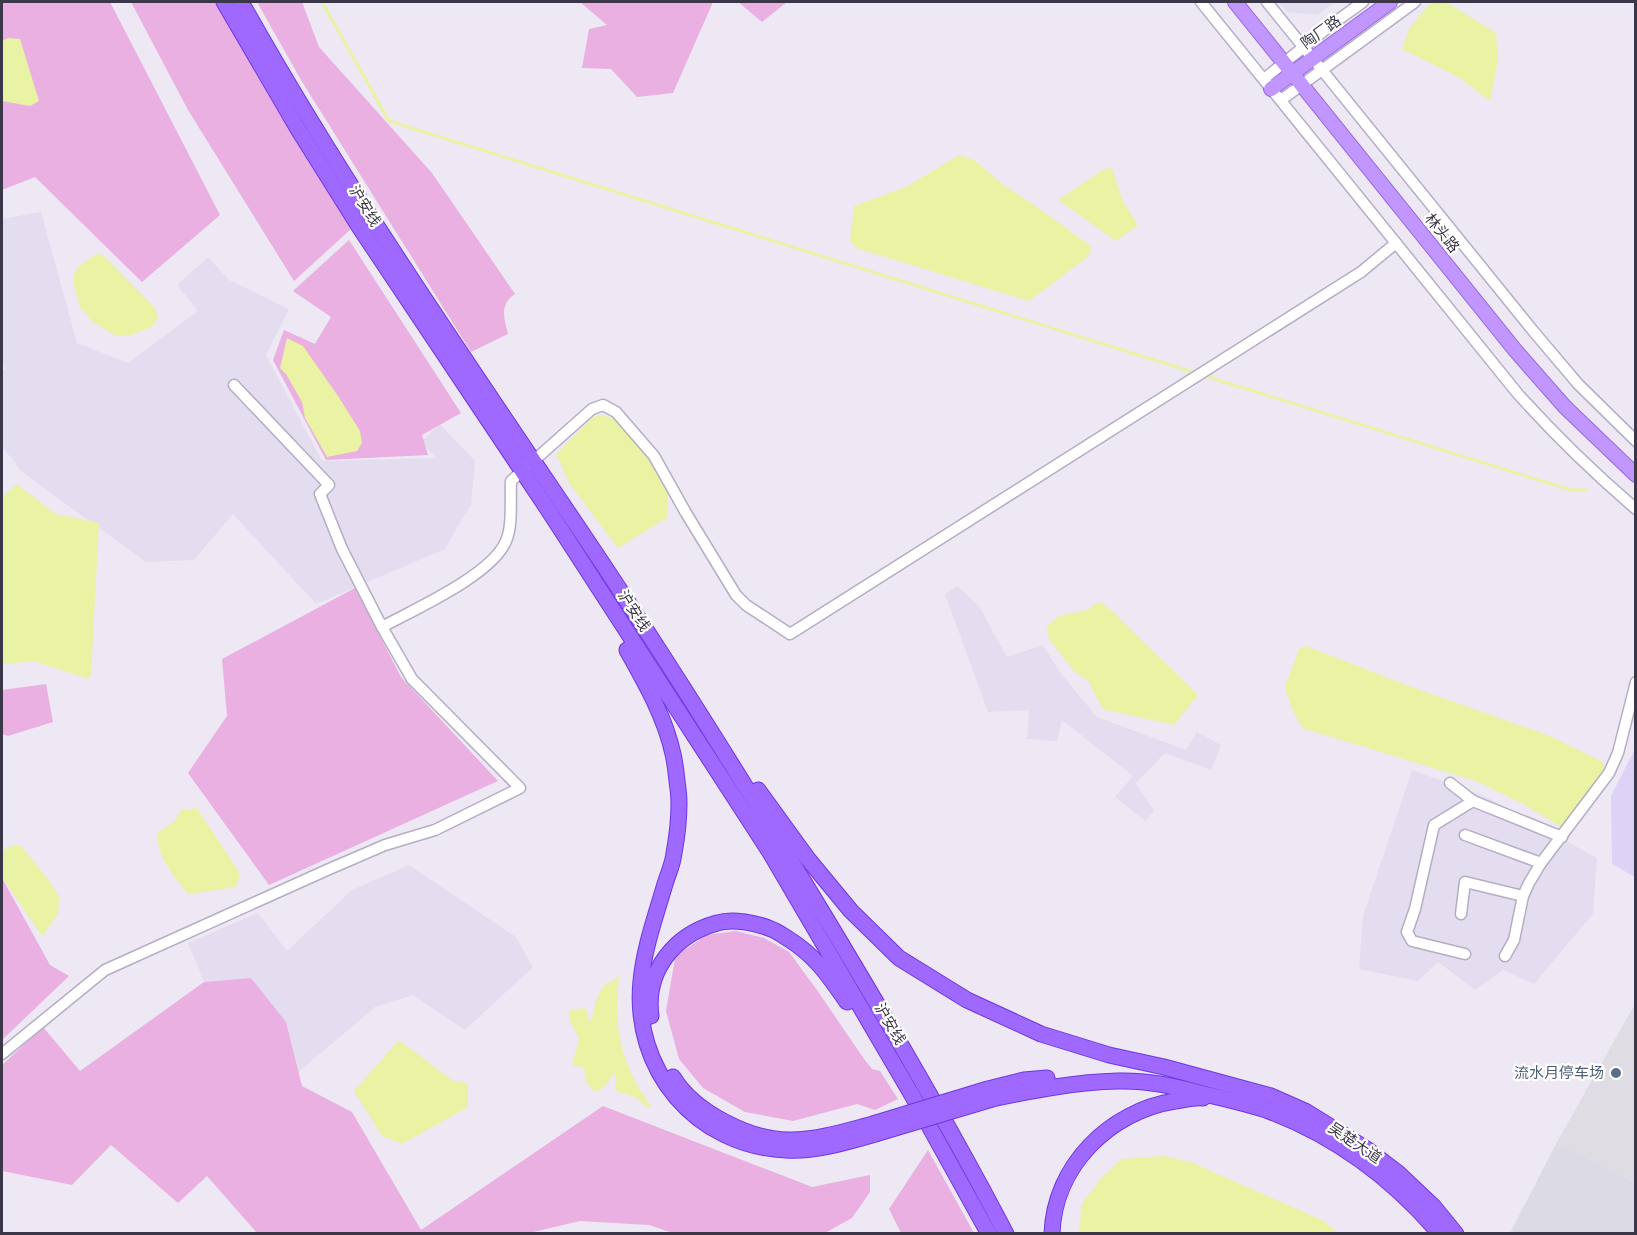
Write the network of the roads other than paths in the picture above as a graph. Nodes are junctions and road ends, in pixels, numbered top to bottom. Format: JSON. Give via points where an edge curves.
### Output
{"nodes":[{"id":1,"x":224,"y":2,"type":"edge"},
{"id":2,"x":241,"y":2,"type":"edge"},
{"id":3,"x":1201,"y":2,"type":"edge"},
{"id":4,"x":1235,"y":2,"type":"edge"},
{"id":5,"x":1267,"y":2,"type":"edge"},
{"id":6,"x":1363,"y":2,"type":"edge"},
{"id":7,"x":1390,"y":2,"type":"edge"},
{"id":8,"x":1415,"y":2,"type":"edge"},
{"id":9,"x":1304,"y":47,"type":"junction"},
{"id":10,"x":1317,"y":63,"type":"junction"},
{"id":11,"x":1288,"y":68,"type":"junction"},
{"id":12,"x":1268,"y":84,"type":"junction"},
{"id":13,"x":1301,"y":84,"type":"junction"},
{"id":14,"x":1281,"y":100,"type":"junction"},
{"id":15,"x":1396,"y":243,"type":"junction"},
{"id":16,"x":234,"y":385,"type":"dead end"},
{"id":17,"x":1635,"y":441,"type":"edge"},
{"id":18,"x":528,"y":466,"type":"junction"},
{"id":19,"x":1635,"y":475,"type":"edge"},
{"id":20,"x":1635,"y":509,"type":"edge"},
{"id":21,"x":549,"y":512,"type":"junction"},
{"id":22,"x":382,"y":627,"type":"junction"},
{"id":23,"x":678,"y":680,"type":"junction"},
{"id":24,"x":1635,"y":682,"type":"edge"},
{"id":25,"x":1450,"y":783,"type":"dead end"},
{"id":26,"x":1473,"y":801,"type":"junction"},
{"id":27,"x":1465,"y":835,"type":"dead end"},
{"id":28,"x":1562,"y":837,"type":"junction"},
{"id":29,"x":1541,"y":864,"type":"junction"},
{"id":30,"x":1523,"y":896,"type":"junction"},
{"id":31,"x":1461,"y":914,"type":"dead end"},
{"id":32,"x":1464,"y":954,"type":"dead end"},
{"id":33,"x":1505,"y":956,"type":"dead end"},
{"id":34,"x":2,"y":1054,"type":"edge"},
{"id":35,"x":1234,"y":1093,"type":"junction"},
{"id":36,"x":912,"y":1095,"type":"junction"},
{"id":37,"x":874,"y":1129,"type":"junction"},
{"id":38,"x":989,"y":1233,"type":"edge"},
{"id":39,"x":1006,"y":1233,"type":"edge"},
{"id":40,"x":1052,"y":1233,"type":"edge"},
{"id":41,"x":1440,"y":1233,"type":"edge"},
{"id":42,"x":1456,"y":1233,"type":"edge"}],
"edges":[{"from":1,"to":18,"type":"highway","name":"沪安线","via":[[354,218]]},
{"from":2,"to":18,"type":"highway","name":"沪安线"},
{"from":3,"to":12,"type":"street"},
{"from":4,"to":11,"type":"main road","name":"林头路"},
{"from":5,"to":9,"type":"street"},
{"from":6,"to":9,"type":"street"},
{"from":7,"to":10,"type":"main road","name":"陶厂路"},
{"from":8,"to":10,"type":"street"},
{"from":9,"to":10,"type":"street"},
{"from":9,"to":11,"type":"street"},
{"from":10,"to":11,"type":"main road","name":"陶厂路"},
{"from":10,"to":13,"type":"street"},
{"from":10,"to":17,"type":"street","via":[[1534,332],[1578,384]]},
{"from":11,"to":12,"type":"main road","name":"陶厂路"},
{"from":11,"to":13,"type":"main road","name":"林头路"},
{"from":12,"to":14,"type":"street"},
{"from":13,"to":14,"type":"street"},
{"from":13,"to":19,"type":"main road","name":"林头路","via":[[1522,358],[1565,407]]},
{"from":14,"to":15,"type":"street"},
{"from":15,"to":18,"type":"street","via":[[1361,272],[790,634],[746,606],[736,595],[654,456],[616,412],[603,405],[592,409]]},
{"from":15,"to":20,"type":"street","via":[[1518,394]]},
{"from":16,"to":22,"type":"street","via":[[329,485],[320,494],[342,549]]},
{"from":18,"to":21,"type":"highway","name":"沪安线"},
{"from":18,"to":22,"type":"street","via":[[511,481],[509,532],[498,554],[467,580]]},
{"from":18,"to":23,"type":"highway","name":"沪安线"},
{"from":21,"to":36,"type":"highway","name":"沪安线","via":[[771,854]]},
{"from":21,"to":37,"type":"highway","via":[[637,668],[660,713],[673,754],[679,802],[674,855],[641,981],[640,1010],[654,1064],[691,1114],[717,1132],[749,1144],[786,1150],[825,1147]]},
{"from":22,"to":34,"type":"street","via":[[412,679],[520,788],[435,830],[385,845],[105,970]]},
{"from":23,"to":35,"type":"highway","via":[[808,859],[851,911],[899,958],[967,1000],[1041,1034],[1164,1067]]},
{"from":23,"to":39,"type":"highway","name":"沪安线","via":[[898,1038]]},
{"from":24,"to":28,"type":"street","via":[[1614,764]]},
{"from":25,"to":26,"type":"street"},
{"from":26,"to":28,"type":"street"},
{"from":26,"to":32,"type":"street","via":[[1434,825],[1407,932],[1412,941]]},
{"from":27,"to":29,"type":"street"},
{"from":28,"to":29,"type":"street"},
{"from":29,"to":30,"type":"street"},
{"from":30,"to":31,"type":"street","via":[[1466,882]]},
{"from":30,"to":33,"type":"street","via":[[1514,940]]},
{"from":35,"to":37,"type":"highway","bridge":true,"via":[[1120,1080],[1071,1084],[990,1094]]},
{"from":35,"to":40,"type":"highway","via":[[1157,1104],[1120,1120],[1090,1143],[1066,1178],[1053,1216]]},
{"from":35,"to":41,"type":"highway","name":"吴楚大道","via":[[1332,1141],[1389,1182]]},
{"from":35,"to":42,"type":"highway","name":"吴楚大道","via":[[1271,1096],[1305,1111],[1368,1150],[1398,1173]]},
{"from":36,"to":37,"type":"highway","via":[[823,968],[800,946],[773,929],[745,922],[718,922],[676,944],[663,959],[652,984],[653,1029],[661,1059],[676,1083],[697,1104],[727,1124],[757,1135],[790,1140]]},
{"from":36,"to":38,"type":"highway","name":"沪安线"}]}
